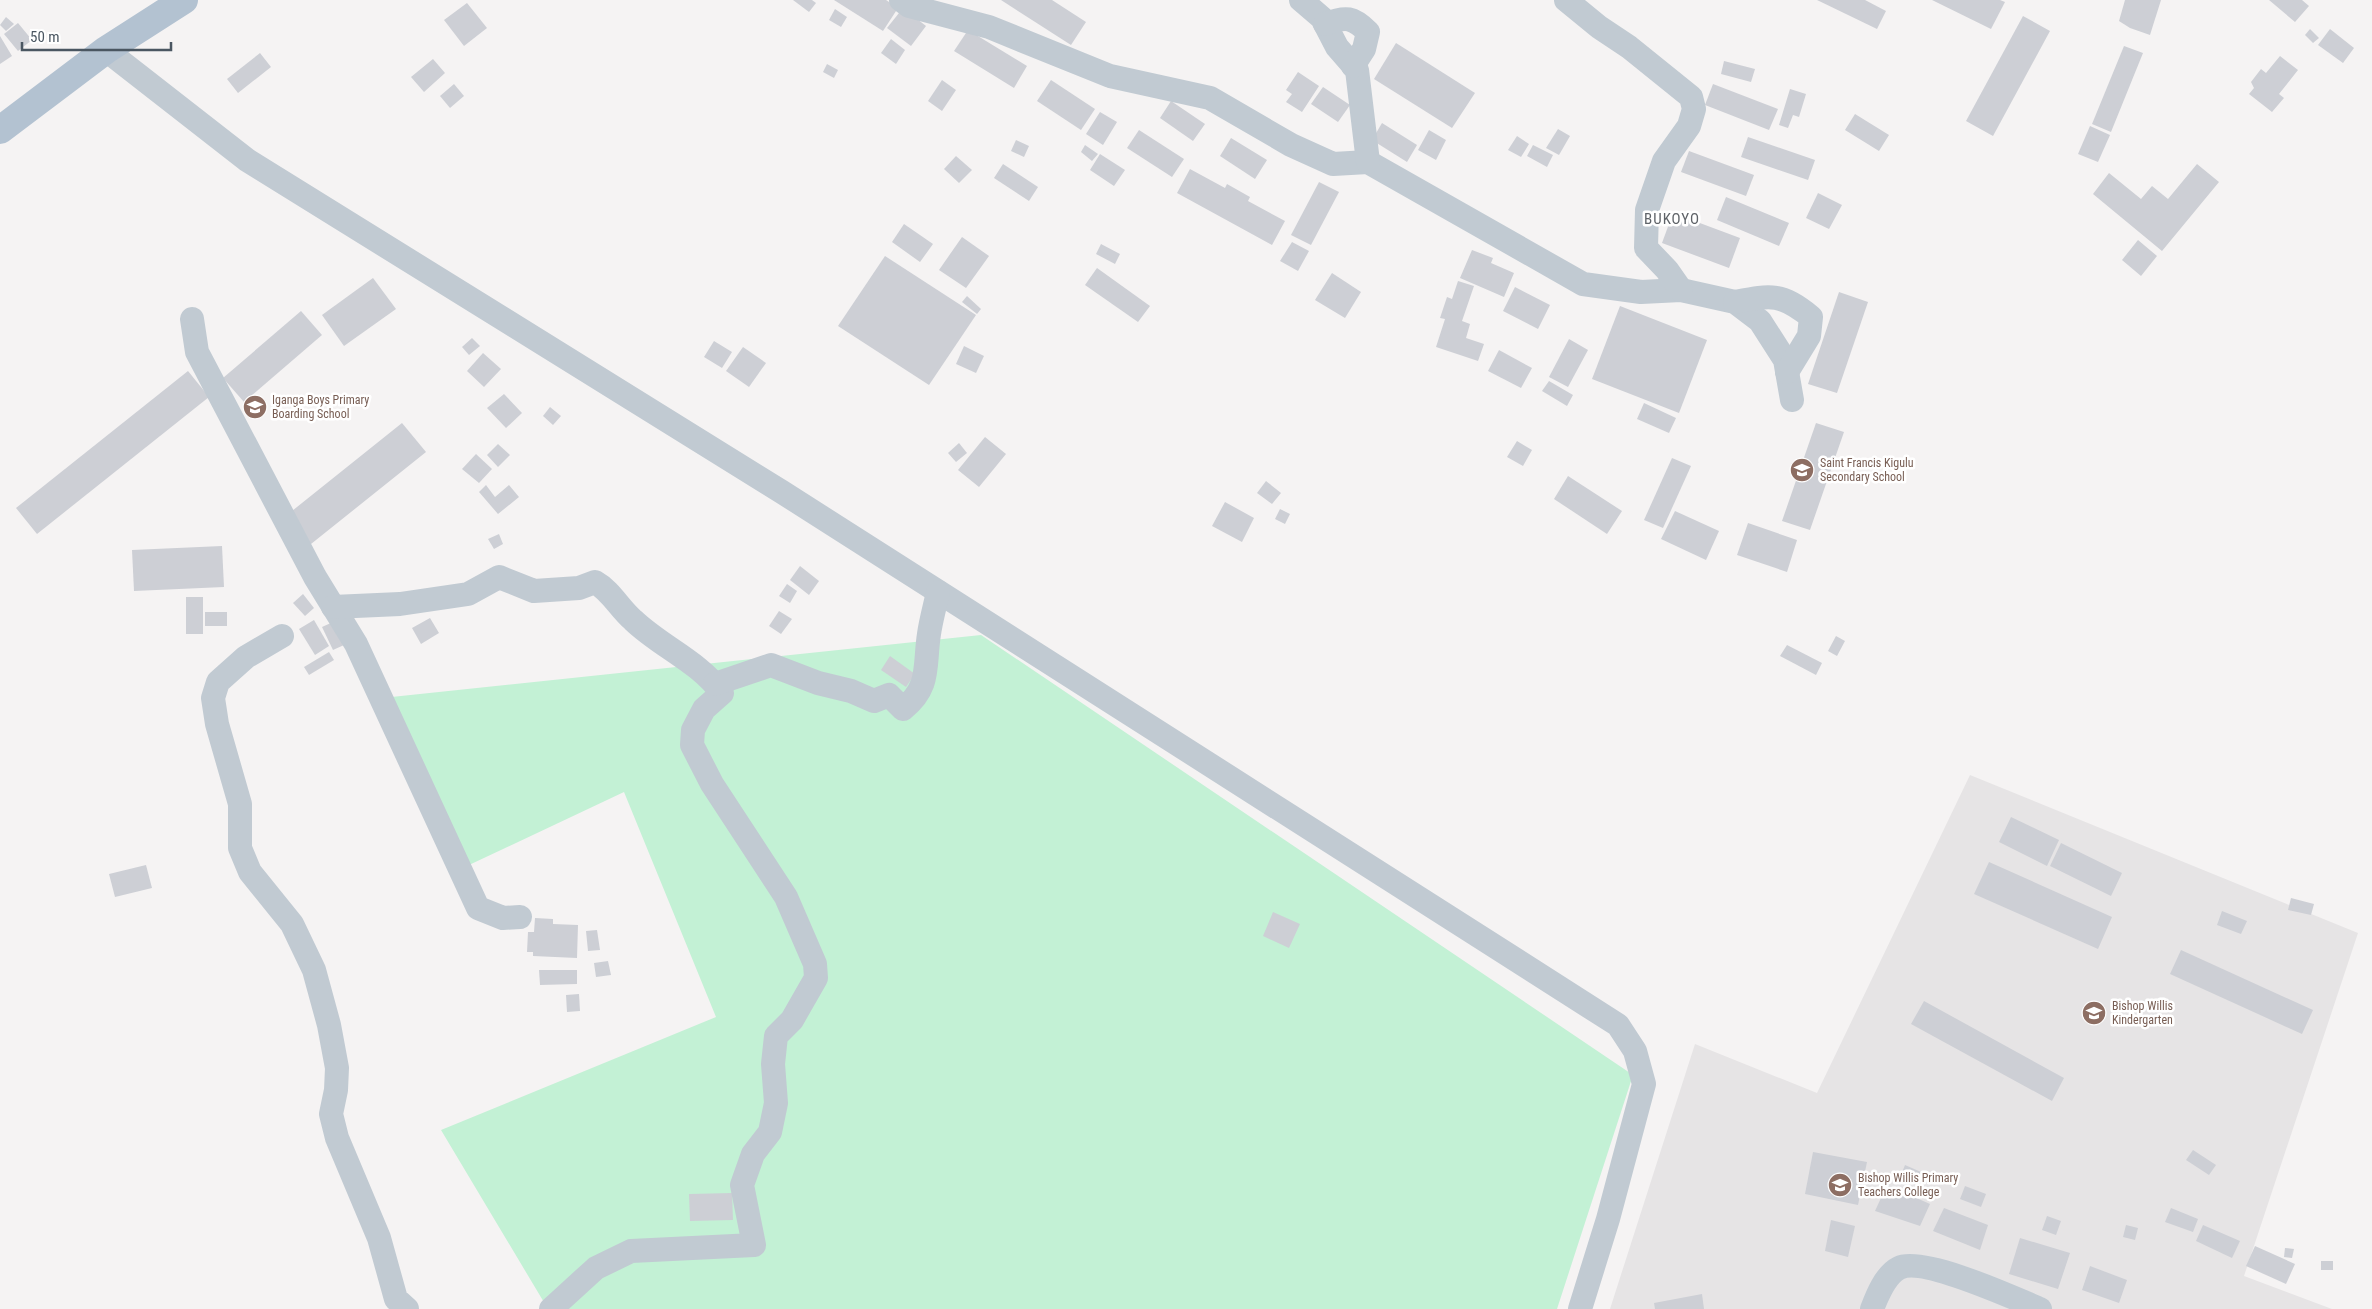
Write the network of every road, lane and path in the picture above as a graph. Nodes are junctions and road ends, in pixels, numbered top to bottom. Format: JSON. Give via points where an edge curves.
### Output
{"nodes":[{"id":1,"x":184,"y":0,"type":"edge"},
{"id":2,"x":901,"y":0,"type":"edge"},
{"id":3,"x":1301,"y":0,"type":"edge"},
{"id":4,"x":1566,"y":0,"type":"edge"},
{"id":5,"x":1325,"y":24,"type":"junction"},
{"id":6,"x":106,"y":50,"type":"junction"},
{"id":7,"x":1353,"y":66,"type":"junction"},
{"id":8,"x":0,"y":130,"type":"edge"},
{"id":9,"x":1368,"y":162,"type":"junction"},
{"id":10,"x":1680,"y":290,"type":"junction"},
{"id":11,"x":1735,"y":302,"type":"junction"},
{"id":12,"x":192,"y":320,"type":"dead end"},
{"id":13,"x":1787,"y":372,"type":"junction"},
{"id":14,"x":1792,"y":400,"type":"dead end"},
{"id":15,"x":938,"y":592,"type":"junction"},
{"id":16,"x":333,"y":607,"type":"junction"},
{"id":17,"x":282,"y":636,"type":"dead end"},
{"id":18,"x":715,"y":684,"type":"junction"},
{"id":19,"x":520,"y":917,"type":"dead end"},
{"id":20,"x":407,"y":1309,"type":"edge"},
{"id":21,"x":551,"y":1309,"type":"edge"},
{"id":22,"x":1580,"y":1309,"type":"edge"},
{"id":23,"x":1872,"y":1309,"type":"edge"},
{"id":24,"x":2040,"y":1309,"type":"edge"}],
"edges":[{"from":1,"to":6,"type":"main road"},
{"from":2,"to":9,"type":"street","via":[[909,6],[990,27],[1110,76],[1210,98],[1291,145],[1333,164]]},
{"from":3,"to":5,"type":"street"},
{"from":4,"to":10,"type":"street","via":[[1691,97],[1694,109],[1689,126],[1664,160],[1647,210],[1646,248]]},
{"from":5,"to":7,"type":"street","via":[[1337,47]]},
{"from":5,"to":7,"type":"street","via":[[1339,19],[1355,20],[1368,32],[1364,49]]},
{"from":6,"to":8,"type":"main road"},
{"from":6,"to":15,"type":"street","via":[[247,160]]},
{"from":7,"to":9,"type":"street","via":[[1357,70],[1363,104]]},
{"from":9,"to":10,"type":"street","via":[[1583,284],[1641,292]]},
{"from":10,"to":11,"type":"street"},
{"from":11,"to":13,"type":"street","via":[[1760,321],[1785,360]]},
{"from":11,"to":13,"type":"street","via":[[1762,296],[1783,298],[1812,316],[1809,336]]},
{"from":12,"to":16,"type":"street","via":[[198,352],[211,381]]},
{"from":13,"to":14,"type":"street"},
{"from":15,"to":18,"type":"street","via":[[929,634],[927,670],[915,700],[903,709],[889,695],[874,701],[771,665]]},
{"from":15,"to":22,"type":"street","via":[[1618,1025],[1635,1051],[1644,1084]]},
{"from":16,"to":18,"type":"street","via":[[400,604],[468,594],[499,577],[534,592],[579,588],[595,582],[603,586],[633,621],[678,652]]},
{"from":16,"to":19,"type":"street","via":[[356,644],[478,908],[503,918]]},
{"from":17,"to":20,"type":"street","via":[[246,657],[218,682],[213,698],[217,724],[240,804],[240,848],[250,872],[292,924],[314,970],[337,1068],[331,1114],[337,1138],[379,1238],[396,1299]]},
{"from":18,"to":21,"type":"street","via":[[722,693],[704,709],[693,730],[692,745],[712,784],[786,897],[806,941],[816,978],[792,1020],[776,1036],[773,1064],[776,1103],[770,1132],[753,1154],[742,1185],[754,1245],[631,1251],[596,1268]]},
{"from":23,"to":24,"type":"street","via":[[1880,1290],[1897,1269],[1907,1266],[1941,1271]]}]}
